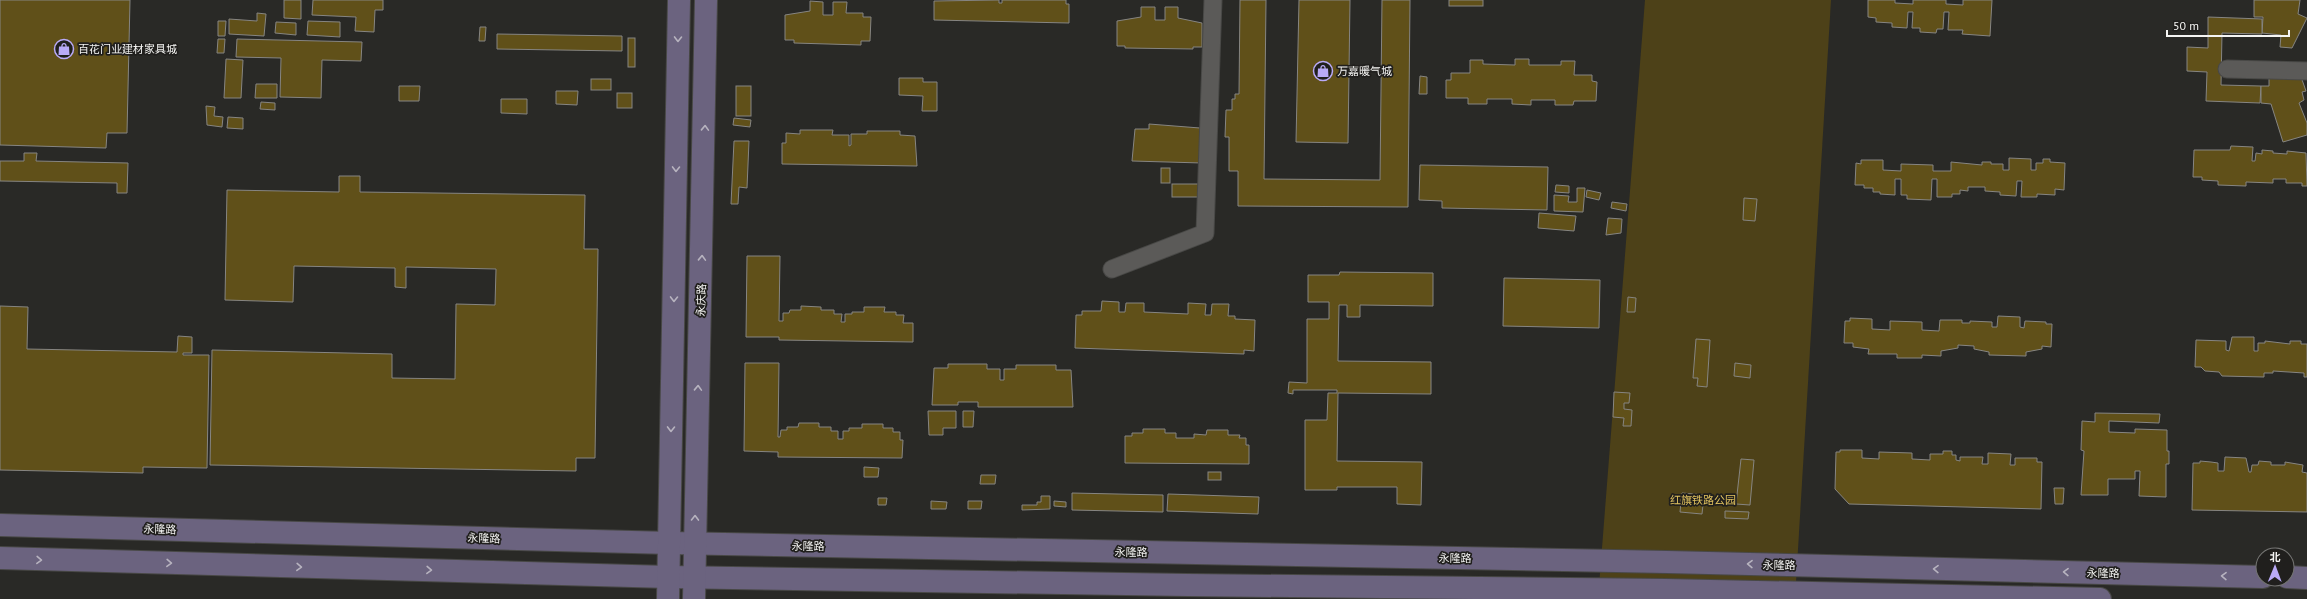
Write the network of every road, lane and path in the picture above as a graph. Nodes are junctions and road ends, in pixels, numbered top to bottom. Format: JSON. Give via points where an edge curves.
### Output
{"nodes":[{"id":1,"x":679,"y":0,"type":"edge"},
{"id":2,"x":706,"y":0,"type":"edge"},
{"id":3,"x":1213,"y":0,"type":"edge"},
{"id":4,"x":2227,"y":69,"type":"dead end"},
{"id":5,"x":2307,"y":70,"type":"edge"},
{"id":6,"x":1112,"y":269,"type":"dead end"},
{"id":7,"x":0,"y":525,"type":"edge"},
{"id":8,"x":670,"y":543,"type":"junction"},
{"id":9,"x":695,"y":543,"type":"junction"},
{"id":10,"x":0,"y":558,"type":"edge"},
{"id":11,"x":2255,"y":576,"type":"edge"},
{"id":12,"x":668,"y":577,"type":"junction"},
{"id":13,"x":694,"y":577,"type":"junction"},
{"id":14,"x":2295,"y":577,"type":"edge"},
{"id":15,"x":2307,"y":578,"type":"edge"},
{"id":16,"x":1187,"y":592,"type":"edge"},
{"id":17,"x":668,"y":599,"type":"edge"},
{"id":18,"x":694,"y":599,"type":"edge"},
{"id":19,"x":2100,"y":599,"type":"edge"}],
"edges":[{"from":1,"to":8,"type":"street","one_way":true},
{"from":9,"to":2,"type":"street","name":"永庆路","one_way":true},
{"from":3,"to":6,"type":"street","via":[[1205,233]]},
{"from":4,"to":5,"type":"street"},
{"from":7,"to":8,"type":"street","name":"永隆路"},
{"from":8,"to":9,"type":"street","name":"永隆路"},
{"from":8,"to":12,"type":"street"},
{"from":11,"to":9,"type":"street","name":"永隆路","one_way":true},
{"from":9,"to":13,"type":"street","name":"永庆路"},
{"from":10,"to":12,"type":"street","one_way":true},
{"from":12,"to":13,"type":"street"},
{"from":12,"to":17,"type":"street"},
{"from":13,"to":16,"type":"street"},
{"from":13,"to":18,"type":"street","name":"永庆路"},
{"from":14,"to":15,"type":"street"},
{"from":16,"to":19,"type":"street","via":[[1665,590]]}]}
